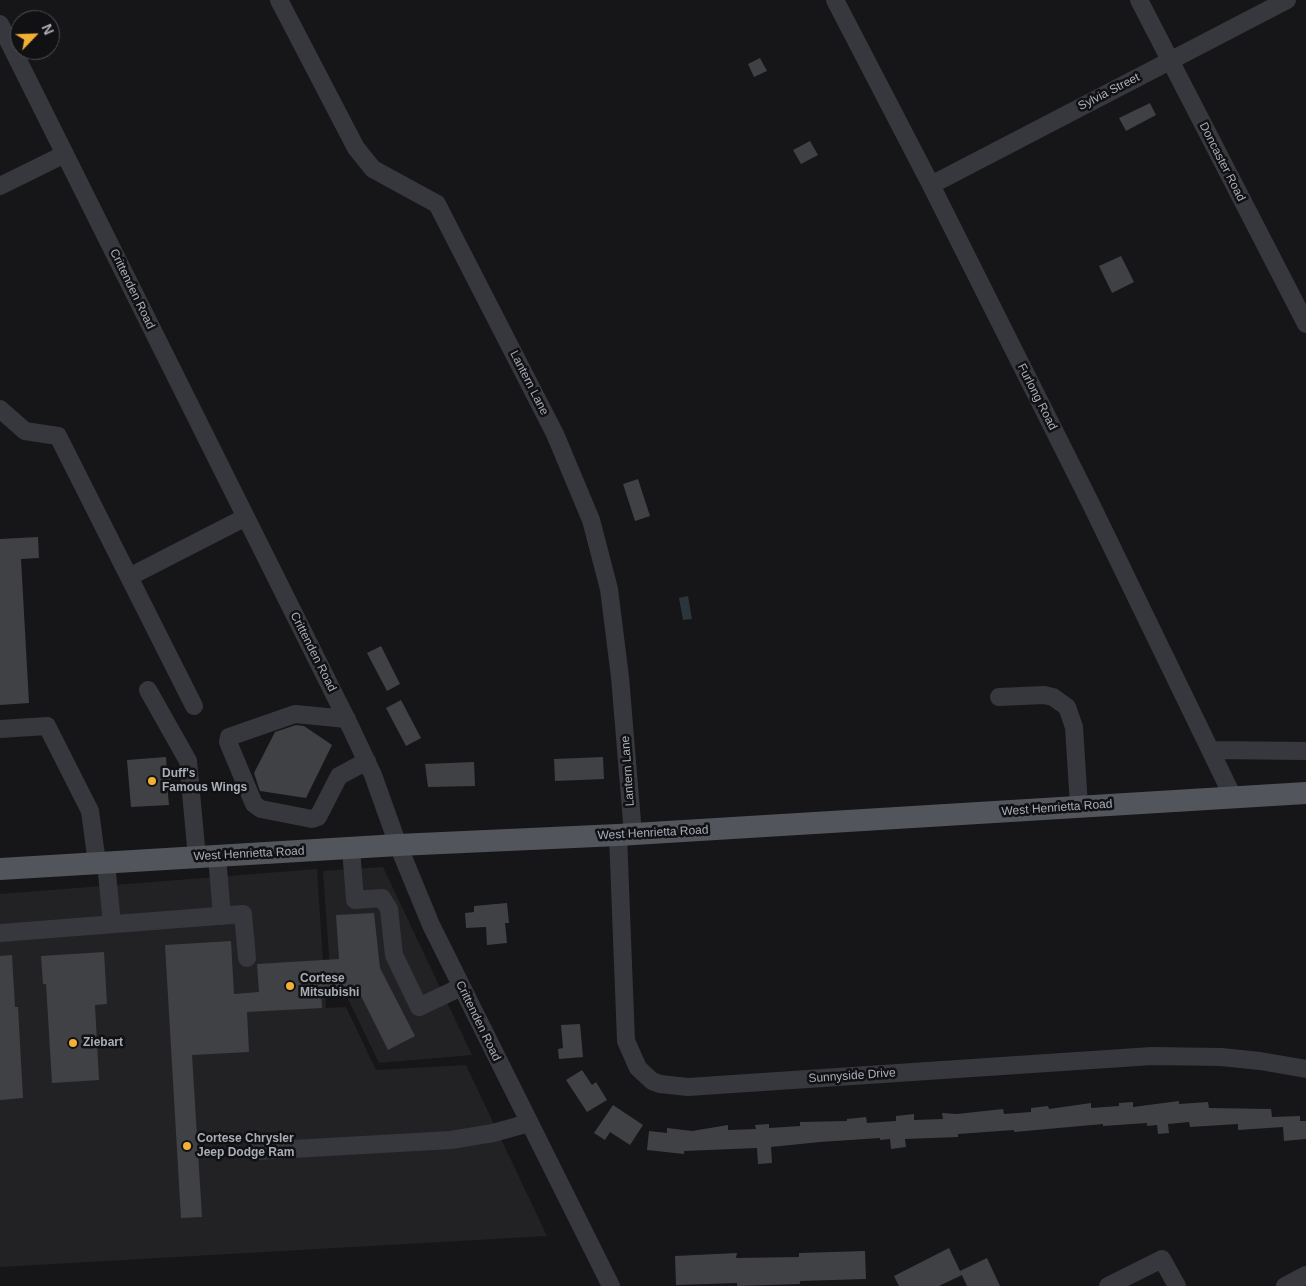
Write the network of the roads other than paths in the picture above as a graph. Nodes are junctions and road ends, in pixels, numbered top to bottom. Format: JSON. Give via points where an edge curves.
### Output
{"nodes":[{"id":1,"x":279,"y":0,"type":"edge"},
{"id":2,"x":835,"y":0,"type":"edge"},
{"id":3,"x":1138,"y":0,"type":"edge"},
{"id":4,"x":1287,"y":0,"type":"edge"},
{"id":5,"x":0,"y":24,"type":"edge"},
{"id":6,"x":1170,"y":61,"type":"junction"},
{"id":7,"x":66,"y":154,"type":"junction"},
{"id":8,"x":931,"y":185,"type":"junction"},
{"id":9,"x":0,"y":186,"type":"edge"},
{"id":10,"x":1306,"y":324,"type":"edge"},
{"id":11,"x":0,"y":409,"type":"edge"},
{"id":12,"x":246,"y":517,"type":"junction"},
{"id":13,"x":128,"y":577,"type":"junction"},
{"id":14,"x":148,"y":690,"type":"dead end"},
{"id":15,"x":999,"y":698,"type":"dead end"},
{"id":16,"x":194,"y":706,"type":"dead end"},
{"id":17,"x":347,"y":719,"type":"junction"},
{"id":18,"x":0,"y":729,"type":"edge"},
{"id":19,"x":1211,"y":750,"type":"junction"},
{"id":20,"x":1306,"y":751,"type":"edge"},
{"id":21,"x":367,"y":761,"type":"junction"},
{"id":22,"x":1306,"y":792,"type":"edge"},
{"id":23,"x":1234,"y":797,"type":"junction"},
{"id":24,"x":1079,"y":806,"type":"junction"},
{"id":25,"x":625,"y":835,"type":"junction"},
{"id":26,"x":398,"y":845,"type":"junction"},
{"id":27,"x":351,"y":848,"type":"junction"},
{"id":28,"x":207,"y":857,"type":"junction"},
{"id":29,"x":101,"y":863,"type":"junction"},
{"id":30,"x":0,"y":869,"type":"edge"},
{"id":31,"x":222,"y":916,"type":"junction"},
{"id":32,"x":112,"y":924,"type":"junction"},
{"id":33,"x":0,"y":933,"type":"edge"},
{"id":34,"x":247,"y":958,"type":"dead end"},
{"id":35,"x":461,"y":987,"type":"junction"},
{"id":36,"x":1306,"y":1069,"type":"edge"},
{"id":37,"x":529,"y":1124,"type":"junction"},
{"id":38,"x":257,"y":1151,"type":"dead end"},
{"id":39,"x":1306,"y":1275,"type":"edge"},
{"id":40,"x":611,"y":1286,"type":"edge"},
{"id":41,"x":1108,"y":1286,"type":"edge"},
{"id":42,"x":1178,"y":1286,"type":"edge"},
{"id":43,"x":1285,"y":1286,"type":"edge"}],
"edges":[{"from":1,"to":25,"type":"street","name":"Lantern Lane","via":[[356,148],[373,169],[437,204],[558,443],[591,520],[609,589],[620,677]]},
{"from":2,"to":8,"type":"street","name":"Furlong Road"},
{"from":3,"to":6,"type":"street","name":"Doncaster Road"},
{"from":4,"to":6,"type":"street","name":"Sylvia Street"},
{"from":5,"to":7,"type":"street","name":"Crittenden Road"},
{"from":6,"to":8,"type":"street","name":"Sylvia Street"},
{"from":6,"to":10,"type":"street","name":"Doncaster Road"},
{"from":7,"to":9,"type":"street"},
{"from":7,"to":12,"type":"street","name":"Crittenden Road"},
{"from":8,"to":19,"type":"street","name":"Furlong Road"},
{"from":11,"to":13,"type":"street","via":[[25,430],[58,436]]},
{"from":12,"to":13,"type":"street"},
{"from":12,"to":17,"type":"street","name":"Crittenden Road"},
{"from":13,"to":16,"type":"street"},
{"from":14,"to":28,"type":"street","via":[[188,761]]},
{"from":15,"to":24,"type":"street","via":[[1044,695],[1067,707],[1074,726]]},
{"from":17,"to":21,"type":"street","name":"Crittenden Road"},
{"from":17,"to":21,"type":"street","via":[[295,714],[229,737],[228,742],[254,804],[261,809],[312,819],[318,817],[339,776]]},
{"from":18,"to":29,"type":"street","via":[[47,726],[90,811]]},
{"from":19,"to":20,"type":"street"},
{"from":19,"to":23,"type":"street","name":"Furlong Road"},
{"from":21,"to":26,"type":"street","name":"Crittenden Road"},
{"from":22,"to":23,"type":"main road","name":"West Henrietta Road"},
{"from":23,"to":24,"type":"main road","name":"West Henrietta Road"},
{"from":24,"to":25,"type":"main road","name":"West Henrietta Road"},
{"from":25,"to":26,"type":"main road","name":"West Henrietta Road"},
{"from":25,"to":36,"type":"street","name":"Sunnyside Drive","via":[[626,1041],[638,1068],[660,1084],[688,1087],[1152,1056],[1260,1060]]},
{"from":26,"to":27,"type":"main road","name":"West Henrietta Road"},
{"from":26,"to":35,"type":"street","name":"Crittenden Road"},
{"from":27,"to":28,"type":"main road","name":"West Henrietta Road"},
{"from":27,"to":35,"type":"street","via":[[355,900],[382,898],[389,909],[394,955],[419,1007]]},
{"from":28,"to":29,"type":"main road","name":"West Henrietta Road"},
{"from":28,"to":31,"type":"street"},
{"from":29,"to":30,"type":"main road","name":"West Henrietta Road"},
{"from":29,"to":32,"type":"street"},
{"from":31,"to":32,"type":"street"},
{"from":31,"to":34,"type":"street","via":[[243,914]]},
{"from":32,"to":33,"type":"street"},
{"from":35,"to":37,"type":"street","name":"Crittenden Road"},
{"from":37,"to":38,"type":"street","via":[[493,1134],[451,1140]]},
{"from":37,"to":40,"type":"street","name":"Crittenden Road"},
{"from":39,"to":43,"type":"street"},
{"from":41,"to":42,"type":"street","via":[[1162,1259]]}]}
